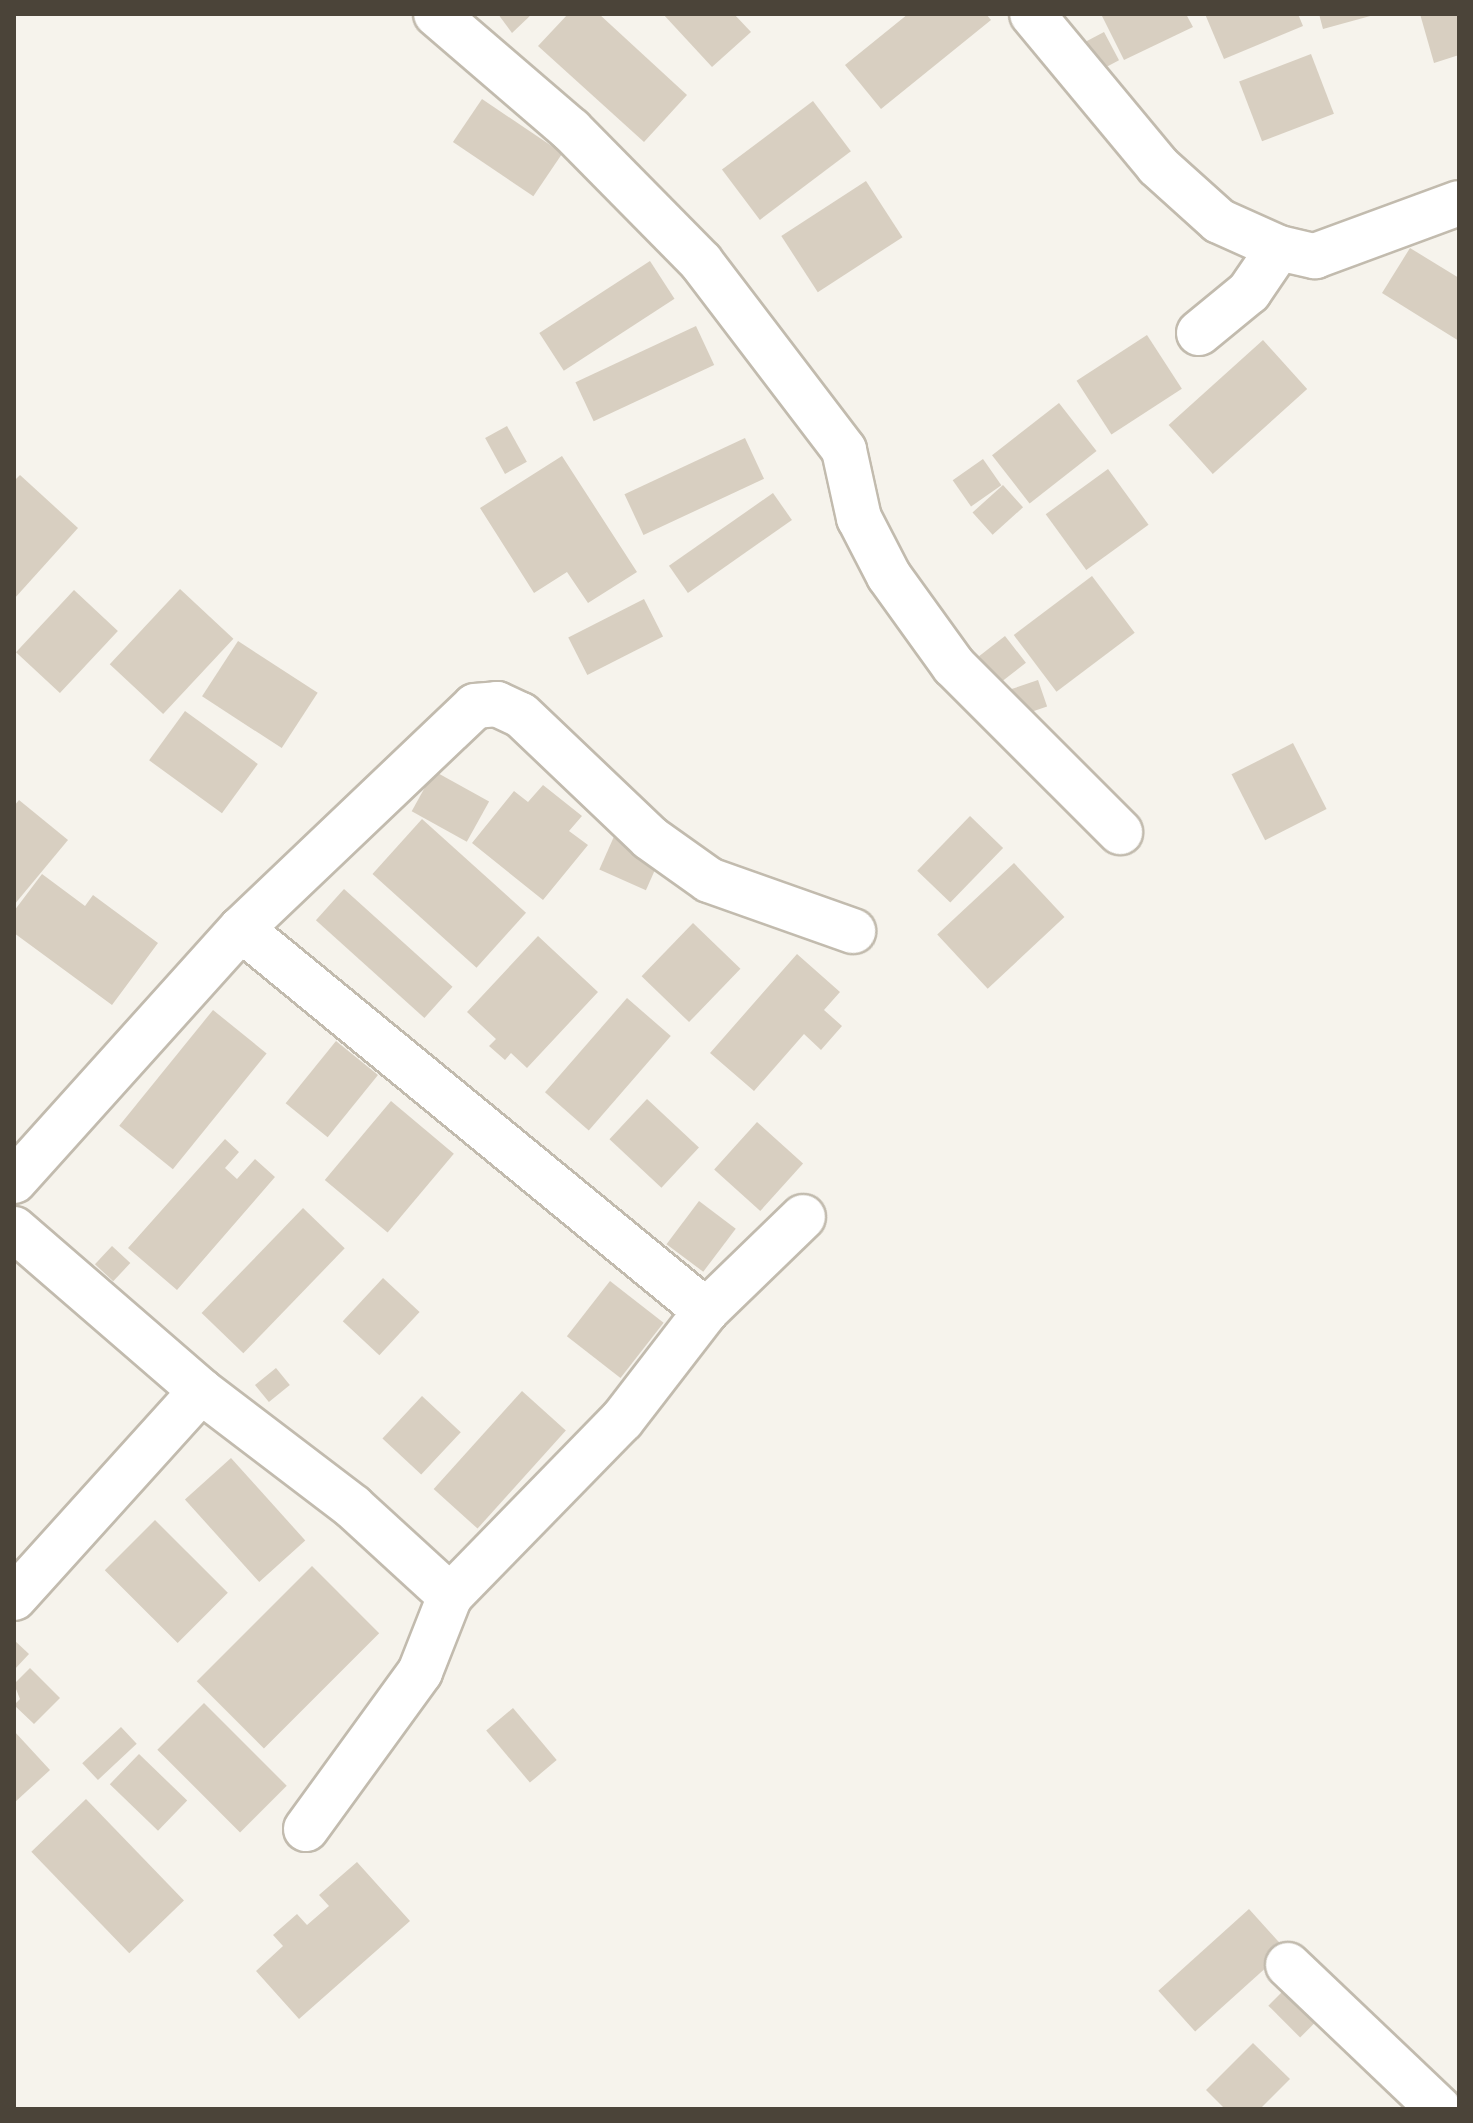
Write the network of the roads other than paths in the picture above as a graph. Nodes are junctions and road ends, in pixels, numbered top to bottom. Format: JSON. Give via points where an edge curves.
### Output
{"nodes":[{"id":1,"x":436,"y":14,"type":"edge"},
{"id":2,"x":1032,"y":14,"type":"edge"},
{"id":3,"x":1459,"y":203,"type":"edge"},
{"id":4,"x":1279,"y":248,"type":"junction"},
{"id":5,"x":1199,"y":333,"type":"dead end"},
{"id":6,"x":1120,"y":832,"type":"dead end"},
{"id":7,"x":241,"y":929,"type":"junction"},
{"id":8,"x":853,"y":931,"type":"dead end"},
{"id":9,"x":14,"y":1181,"type":"edge"},
{"id":10,"x":803,"y":1217,"type":"dead end"},
{"id":11,"x":14,"y":1229,"type":"edge"},
{"id":12,"x":706,"y":1311,"type":"junction"},
{"id":13,"x":201,"y":1391,"type":"junction"},
{"id":14,"x":450,"y":1596,"type":"junction"},
{"id":15,"x":14,"y":1598,"type":"edge"},
{"id":16,"x":306,"y":1829,"type":"dead end"},
{"id":17,"x":1288,"y":1965,"type":"dead end"},
{"id":18,"x":1439,"y":2109,"type":"edge"}],
"edges":[{"from":1,"to":6,"type":"street","via":[[571,130],[701,262],[844,450],[859,518],[889,576],[954,666]]},
{"from":2,"to":4,"type":"street","via":[[1158,166],[1219,221]]},
{"from":3,"to":4,"type":"street","via":[[1315,256]]},
{"from":4,"to":5,"type":"street","via":[[1249,292]]},
{"from":7,"to":8,"type":"street","via":[[475,706],[497,704],[521,715],[650,838],[709,880]]},
{"from":7,"to":9,"type":"street"},
{"from":7,"to":12,"type":"street"},
{"from":10,"to":12,"type":"street"},
{"from":11,"to":13,"type":"street"},
{"from":12,"to":14,"type":"street","via":[[622,1420]]},
{"from":13,"to":14,"type":"street","via":[[353,1507]]},
{"from":13,"to":15,"type":"street"},
{"from":14,"to":16,"type":"street","via":[[420,1672]]},
{"from":17,"to":18,"type":"street"}]}
